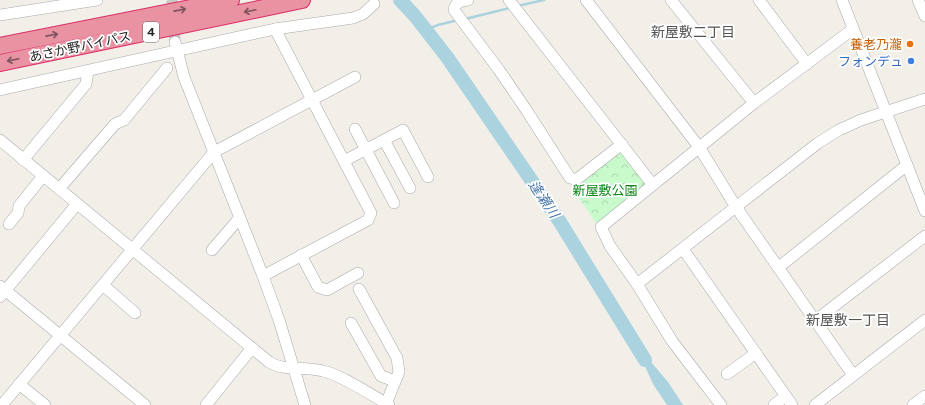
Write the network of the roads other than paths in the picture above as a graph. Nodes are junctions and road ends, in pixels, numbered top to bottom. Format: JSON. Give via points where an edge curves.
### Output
{"nodes":[{"id":1,"x":231,"y":0,"type":"edge"},
{"id":2,"x":302,"y":0,"type":"edge"},
{"id":3,"x":468,"y":0,"type":"edge"},
{"id":4,"x":509,"y":0,"type":"edge"},
{"id":5,"x":586,"y":0,"type":"edge"},
{"id":6,"x":671,"y":0,"type":"edge"},
{"id":7,"x":759,"y":0,"type":"edge"},
{"id":8,"x":842,"y":0,"type":"edge"},
{"id":9,"x":918,"y":0,"type":"edge"},
{"id":10,"x":89,"y":1,"type":"edge"},
{"id":11,"x":374,"y":4,"type":"dead end"},
{"id":12,"x":0,"y":15,"type":"edge"},
{"id":13,"x":925,"y":16,"type":"edge"},
{"id":14,"x":853,"y":29,"type":"junction"},
{"id":15,"x":275,"y":30,"type":"junction"},
{"id":16,"x":0,"y":46,"type":"edge"},
{"id":17,"x":176,"y":46,"type":"junction"},
{"id":18,"x":156,"y":56,"type":"junction"},
{"id":19,"x":0,"y":63,"type":"edge"},
{"id":20,"x":807,"y":64,"type":"junction"},
{"id":21,"x":167,"y":68,"type":"junction"},
{"id":22,"x":88,"y":71,"type":"junction"},
{"id":23,"x":184,"y":77,"type":"junction"},
{"id":24,"x":355,"y":77,"type":"dead end"},
{"id":25,"x":0,"y":90,"type":"edge"},
{"id":26,"x":925,"y":99,"type":"edge"},
{"id":27,"x":311,"y":100,"type":"junction"},
{"id":28,"x":754,"y":103,"type":"junction"},
{"id":29,"x":886,"y":112,"type":"junction"},
{"id":30,"x":356,"y":129,"type":"dead end"},
{"id":31,"x":0,"y":140,"type":"edge"},
{"id":32,"x":384,"y":140,"type":"junction"},
{"id":33,"x":622,"y":144,"type":"junction"},
{"id":34,"x":699,"y":147,"type":"junction"},
{"id":35,"x":366,"y":149,"type":"junction"},
{"id":36,"x":214,"y":152,"type":"junction"},
{"id":37,"x":23,"y":160,"type":"junction"},
{"id":38,"x":344,"y":161,"type":"junction"},
{"id":39,"x":907,"y":165,"type":"junction"},
{"id":40,"x":43,"y":176,"type":"junction"},
{"id":41,"x":428,"y":177,"type":"dead end"},
{"id":42,"x":653,"y":184,"type":"junction"},
{"id":43,"x":410,"y":188,"type":"dead end"},
{"id":44,"x":59,"y":189,"type":"junction"},
{"id":45,"x":394,"y":203,"type":"dead end"},
{"id":46,"x":77,"y":204,"type":"junction"},
{"id":47,"x":736,"y":207,"type":"junction"},
{"id":48,"x":925,"y":212,"type":"edge"},
{"id":49,"x":240,"y":219,"type":"junction"},
{"id":50,"x":10,"y":224,"type":"dead end"},
{"id":51,"x":925,"y":236,"type":"edge"},
{"id":52,"x":132,"y":249,"type":"junction"},
{"id":53,"x":683,"y":249,"type":"junction"},
{"id":54,"x":212,"y":250,"type":"dead end"},
{"id":55,"x":302,"y":256,"type":"junction"},
{"id":56,"x":779,"y":267,"type":"junction"},
{"id":57,"x":358,"y":273,"type":"dead end"},
{"id":58,"x":263,"y":276,"type":"junction"},
{"id":59,"x":637,"y":284,"type":"junction"},
{"id":60,"x":102,"y":285,"type":"junction"},
{"id":61,"x":359,"y":289,"type":"dead end"},
{"id":62,"x":2,"y":291,"type":"edge"},
{"id":63,"x":135,"y":313,"type":"dead end"},
{"id":64,"x":816,"y":320,"type":"junction"},
{"id":65,"x":925,"y":320,"type":"edge"},
{"id":66,"x":351,"y":323,"type":"dead end"},
{"id":67,"x":61,"y":335,"type":"junction"},
{"id":68,"x":252,"y":348,"type":"junction"},
{"id":69,"x":756,"y":353,"type":"junction"},
{"id":70,"x":294,"y":368,"type":"junction"},
{"id":71,"x":726,"y":374,"type":"dead end"},
{"id":72,"x":853,"y":375,"type":"junction"},
{"id":73,"x":395,"y":381,"type":"junction"},
{"id":74,"x":19,"y":384,"type":"junction"},
{"id":75,"x":925,"y":396,"type":"edge"},
{"id":76,"x":789,"y":400,"type":"edge"},
{"id":77,"x":5,"y":401,"type":"edge"},
{"id":78,"x":387,"y":404,"type":"edge"},
{"id":79,"x":44,"y":405,"type":"edge"},
{"id":80,"x":146,"y":405,"type":"edge"},
{"id":81,"x":206,"y":405,"type":"edge"},
{"id":82,"x":305,"y":405,"type":"edge"},
{"id":83,"x":721,"y":405,"type":"edge"},
{"id":84,"x":774,"y":405,"type":"edge"},
{"id":85,"x":815,"y":405,"type":"edge"},
{"id":86,"x":913,"y":405,"type":"edge"}],
"edges":[{"from":16,"to":1,"type":"highway","name":"あさか野バイパス","number":"4","one_way":true},
{"from":2,"to":19,"type":"highway","name":"あさか野バイパス","number":"4","one_way":true},
{"from":3,"to":33,"type":"street","via":[[459,2],[454,6],[454,10],[516,95],[570,178],[577,179]]},
{"from":4,"to":33,"type":"street"},
{"from":5,"to":34,"type":"street"},
{"from":6,"to":28,"type":"street"},
{"from":7,"to":20,"type":"street"},
{"from":8,"to":14,"type":"street"},
{"from":9,"to":13,"type":"street"},
{"from":10,"to":12,"type":"street"},
{"from":11,"to":15,"type":"street","via":[[363,14],[353,18]]},
{"from":14,"to":20,"type":"street"},
{"from":14,"to":29,"type":"street"},
{"from":15,"to":17,"type":"street"},
{"from":15,"to":27,"type":"street"},
{"from":17,"to":18,"type":"street"},
{"from":17,"to":23,"type":"street"},
{"from":18,"to":21,"type":"street"},
{"from":18,"to":22,"type":"street"},
{"from":20,"to":28,"type":"street"},
{"from":21,"to":23,"type":"street","via":[[179,77]]},
{"from":21,"to":44,"type":"street","via":[[124,120],[115,124]]},
{"from":22,"to":25,"type":"street"},
{"from":22,"to":37,"type":"street","via":[[86,84]]},
{"from":23,"to":36,"type":"street"},
{"from":24,"to":27,"type":"street"},
{"from":26,"to":29,"type":"street"},
{"from":27,"to":36,"type":"street"},
{"from":27,"to":38,"type":"street"},
{"from":28,"to":34,"type":"street"},
{"from":29,"to":39,"type":"street"},
{"from":29,"to":47,"type":"street","via":[[860,120],[818,143]]},
{"from":30,"to":35,"type":"street"},
{"from":31,"to":37,"type":"street"},
{"from":32,"to":35,"type":"street"},
{"from":32,"to":41,"type":"street","via":[[403,130]]},
{"from":32,"to":43,"type":"street"},
{"from":33,"to":42,"type":"street"},
{"from":34,"to":42,"type":"street"},
{"from":34,"to":47,"type":"street"},
{"from":35,"to":38,"type":"street"},
{"from":35,"to":45,"type":"street"},
{"from":36,"to":49,"type":"street"},
{"from":36,"to":52,"type":"street"},
{"from":37,"to":40,"type":"street"},
{"from":38,"to":55,"type":"street","via":[[371,213],[368,220]]},
{"from":39,"to":48,"type":"street"},
{"from":39,"to":56,"type":"street"},
{"from":40,"to":44,"type":"street"},
{"from":40,"to":50,"type":"street","via":[[18,206],[18,213]]},
{"from":42,"to":59,"type":"street","via":[[601,227],[610,246]]},
{"from":44,"to":46,"type":"street"},
{"from":46,"to":52,"type":"street"},
{"from":46,"to":62,"type":"street"},
{"from":47,"to":53,"type":"street"},
{"from":47,"to":56,"type":"street"},
{"from":49,"to":54,"type":"street"},
{"from":49,"to":58,"type":"street"},
{"from":51,"to":64,"type":"street"},
{"from":52,"to":60,"type":"street"},
{"from":52,"to":68,"type":"street"},
{"from":53,"to":59,"type":"street"},
{"from":53,"to":69,"type":"street"},
{"from":55,"to":57,"type":"street","via":[[318,287],[328,290]]},
{"from":55,"to":58,"type":"street"},
{"from":56,"to":64,"type":"street"},
{"from":58,"to":70,"type":"street"},
{"from":59,"to":83,"type":"street","via":[[672,341]]},
{"from":60,"to":63,"type":"street"},
{"from":60,"to":67,"type":"street"},
{"from":61,"to":73,"type":"street","via":[[397,358],[399,372]]},
{"from":62,"to":67,"type":"street"},
{"from":64,"to":72,"type":"street"},
{"from":65,"to":72,"type":"street"},
{"from":66,"to":73,"type":"street","via":[[381,376]]},
{"from":67,"to":74,"type":"street"},
{"from":67,"to":80,"type":"street"},
{"from":68,"to":70,"type":"street","via":[[273,365]]},
{"from":68,"to":81,"type":"street"},
{"from":69,"to":71,"type":"street"},
{"from":69,"to":76,"type":"street"},
{"from":70,"to":78,"type":"street","via":[[328,372]]},
{"from":70,"to":82,"type":"street"},
{"from":72,"to":85,"type":"street"},
{"from":73,"to":78,"type":"street"},
{"from":74,"to":77,"type":"street"},
{"from":74,"to":79,"type":"street"},
{"from":75,"to":86,"type":"street"},
{"from":76,"to":84,"type":"street"}]}
